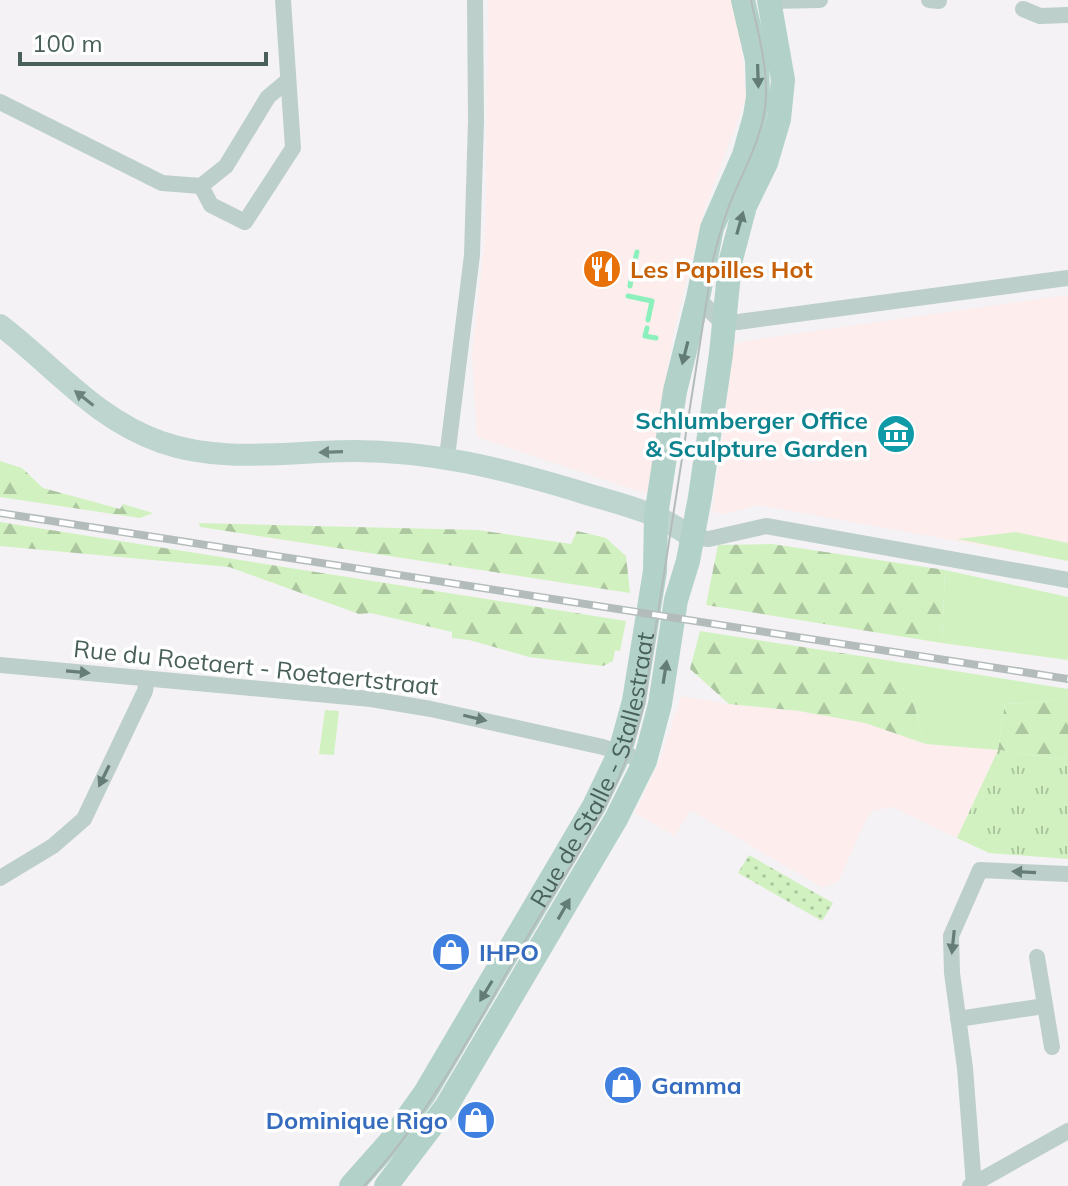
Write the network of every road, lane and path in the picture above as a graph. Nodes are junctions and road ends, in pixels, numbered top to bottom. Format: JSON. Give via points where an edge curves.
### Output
{"nodes":[{"id":1,"x":283,"y":0,"type":"edge"},
{"id":2,"x":475,"y":0,"type":"edge"},
{"id":3,"x":743,"y":0,"type":"edge"},
{"id":4,"x":820,"y":0,"type":"edge"},
{"id":5,"x":929,"y":0,"type":"edge"},
{"id":6,"x":770,"y":1,"type":"edge"},
{"id":7,"x":939,"y":1,"type":"edge"},
{"id":8,"x":1023,"y":9,"type":"dead end"},
{"id":9,"x":1068,"y":15,"type":"edge"},
{"id":10,"x":287,"y":81,"type":"junction"},
{"id":11,"x":0,"y":102,"type":"edge"},
{"id":12,"x":201,"y":186,"type":"junction"},
{"id":13,"x":1068,"y":278,"type":"edge"},
{"id":14,"x":698,"y":298,"type":"junction"},
{"id":15,"x":724,"y":321,"type":"junction"},
{"id":16,"x":0,"y":325,"type":"edge"},
{"id":17,"x":447,"y":457,"type":"junction"},
{"id":18,"x":674,"y":527,"type":"junction"},
{"id":19,"x":1068,"y":580,"type":"edge"},
{"id":20,"x":0,"y":665,"type":"edge"},
{"id":21,"x":147,"y":679,"type":"junction"},
{"id":22,"x":620,"y":752,"type":"junction"},
{"id":23,"x":645,"y":761,"type":"junction"},
{"id":24,"x":1068,"y":874,"type":"edge"},
{"id":25,"x":0,"y":878,"type":"edge"},
{"id":26,"x":1037,"y":957,"type":"dead end"},
{"id":27,"x":1044,"y":1006,"type":"junction"},
{"id":28,"x":958,"y":1019,"type":"junction"},
{"id":29,"x":1052,"y":1047,"type":"dead end"},
{"id":30,"x":1066,"y":1136,"type":"edge"},
{"id":31,"x":973,"y":1185,"type":"edge"},
{"id":32,"x":351,"y":1186,"type":"edge"},
{"id":33,"x":386,"y":1186,"type":"edge"}],
"edges":[{"from":1,"to":10,"type":"street"},
{"from":2,"to":17,"type":"street","via":[[472,255]]},
{"from":3,"to":14,"type":"main road","name":"Rue de Stalle - Stallestraat","one_way":true,"via":[[757,60],[758,97],[744,155],[712,228]]},
{"from":4,"to":6,"type":"street"},
{"from":5,"to":7,"type":"street"},
{"from":15,"to":6,"type":"main road","name":"Rue de Stalle - Stallestraat","one_way":true,"via":[[737,233],[775,137],[783,98]]},
{"from":8,"to":9,"type":"street","via":[[1040,16]]},
{"from":10,"to":12,"type":"street","via":[[268,97],[226,166]]},
{"from":10,"to":12,"type":"street","via":[[293,148],[245,222],[211,205]]},
{"from":11,"to":12,"type":"street","via":[[162,183]]},
{"from":13,"to":15,"type":"street"},
{"from":14,"to":15,"type":"street"},
{"from":14,"to":18,"type":"main road","name":"Rue de Stalle - Stallestraat","one_way":true,"via":[[675,391]]},
{"from":15,"to":18,"type":"main road","name":"Rue de Stalle - Stallestraat","via":[[700,497]]},
{"from":17,"to":16,"type":"street","one_way":true,"via":[[353,451],[226,455],[161,442],[101,412]]},
{"from":17,"to":18,"type":"street","via":[[548,482]]},
{"from":18,"to":19,"type":"street","via":[[709,539],[766,526]]},
{"from":18,"to":22,"type":"main road","name":"Rue de Stalle - Stallestraat","via":[[655,571],[634,701]]},
{"from":23,"to":18,"type":"main road","name":"Rue de Stalle - Stallestraat","one_way":true,"via":[[676,600]]},
{"from":20,"to":21,"type":"street","name":"Rue du Roetaert - Roetaertstraat","one_way":true},
{"from":21,"to":22,"type":"street","name":"Rue du Roetaert - Roetaertstraat","one_way":true,"via":[[386,702]]},
{"from":21,"to":25,"type":"street","one_way":true,"via":[[84,819],[53,846]]},
{"from":22,"to":23,"type":"street","name":"Rue du Roetaert - Roetaertstraat"},
{"from":22,"to":32,"type":"main road","name":"Rue de Stalle - Stallestraat","one_way":true,"via":[[594,806],[425,1093]]},
{"from":33,"to":23,"type":"main road","name":"Rue de Stalle - Stallestraat","one_way":true,"via":[[453,1095]]},
{"from":24,"to":28,"type":"street","one_way":true,"via":[[980,870],[951,936]]},
{"from":26,"to":27,"type":"street"},
{"from":27,"to":28,"type":"street"},
{"from":27,"to":29,"type":"street"},
{"from":28,"to":31,"type":"street"},
{"from":30,"to":31,"type":"street"}]}
